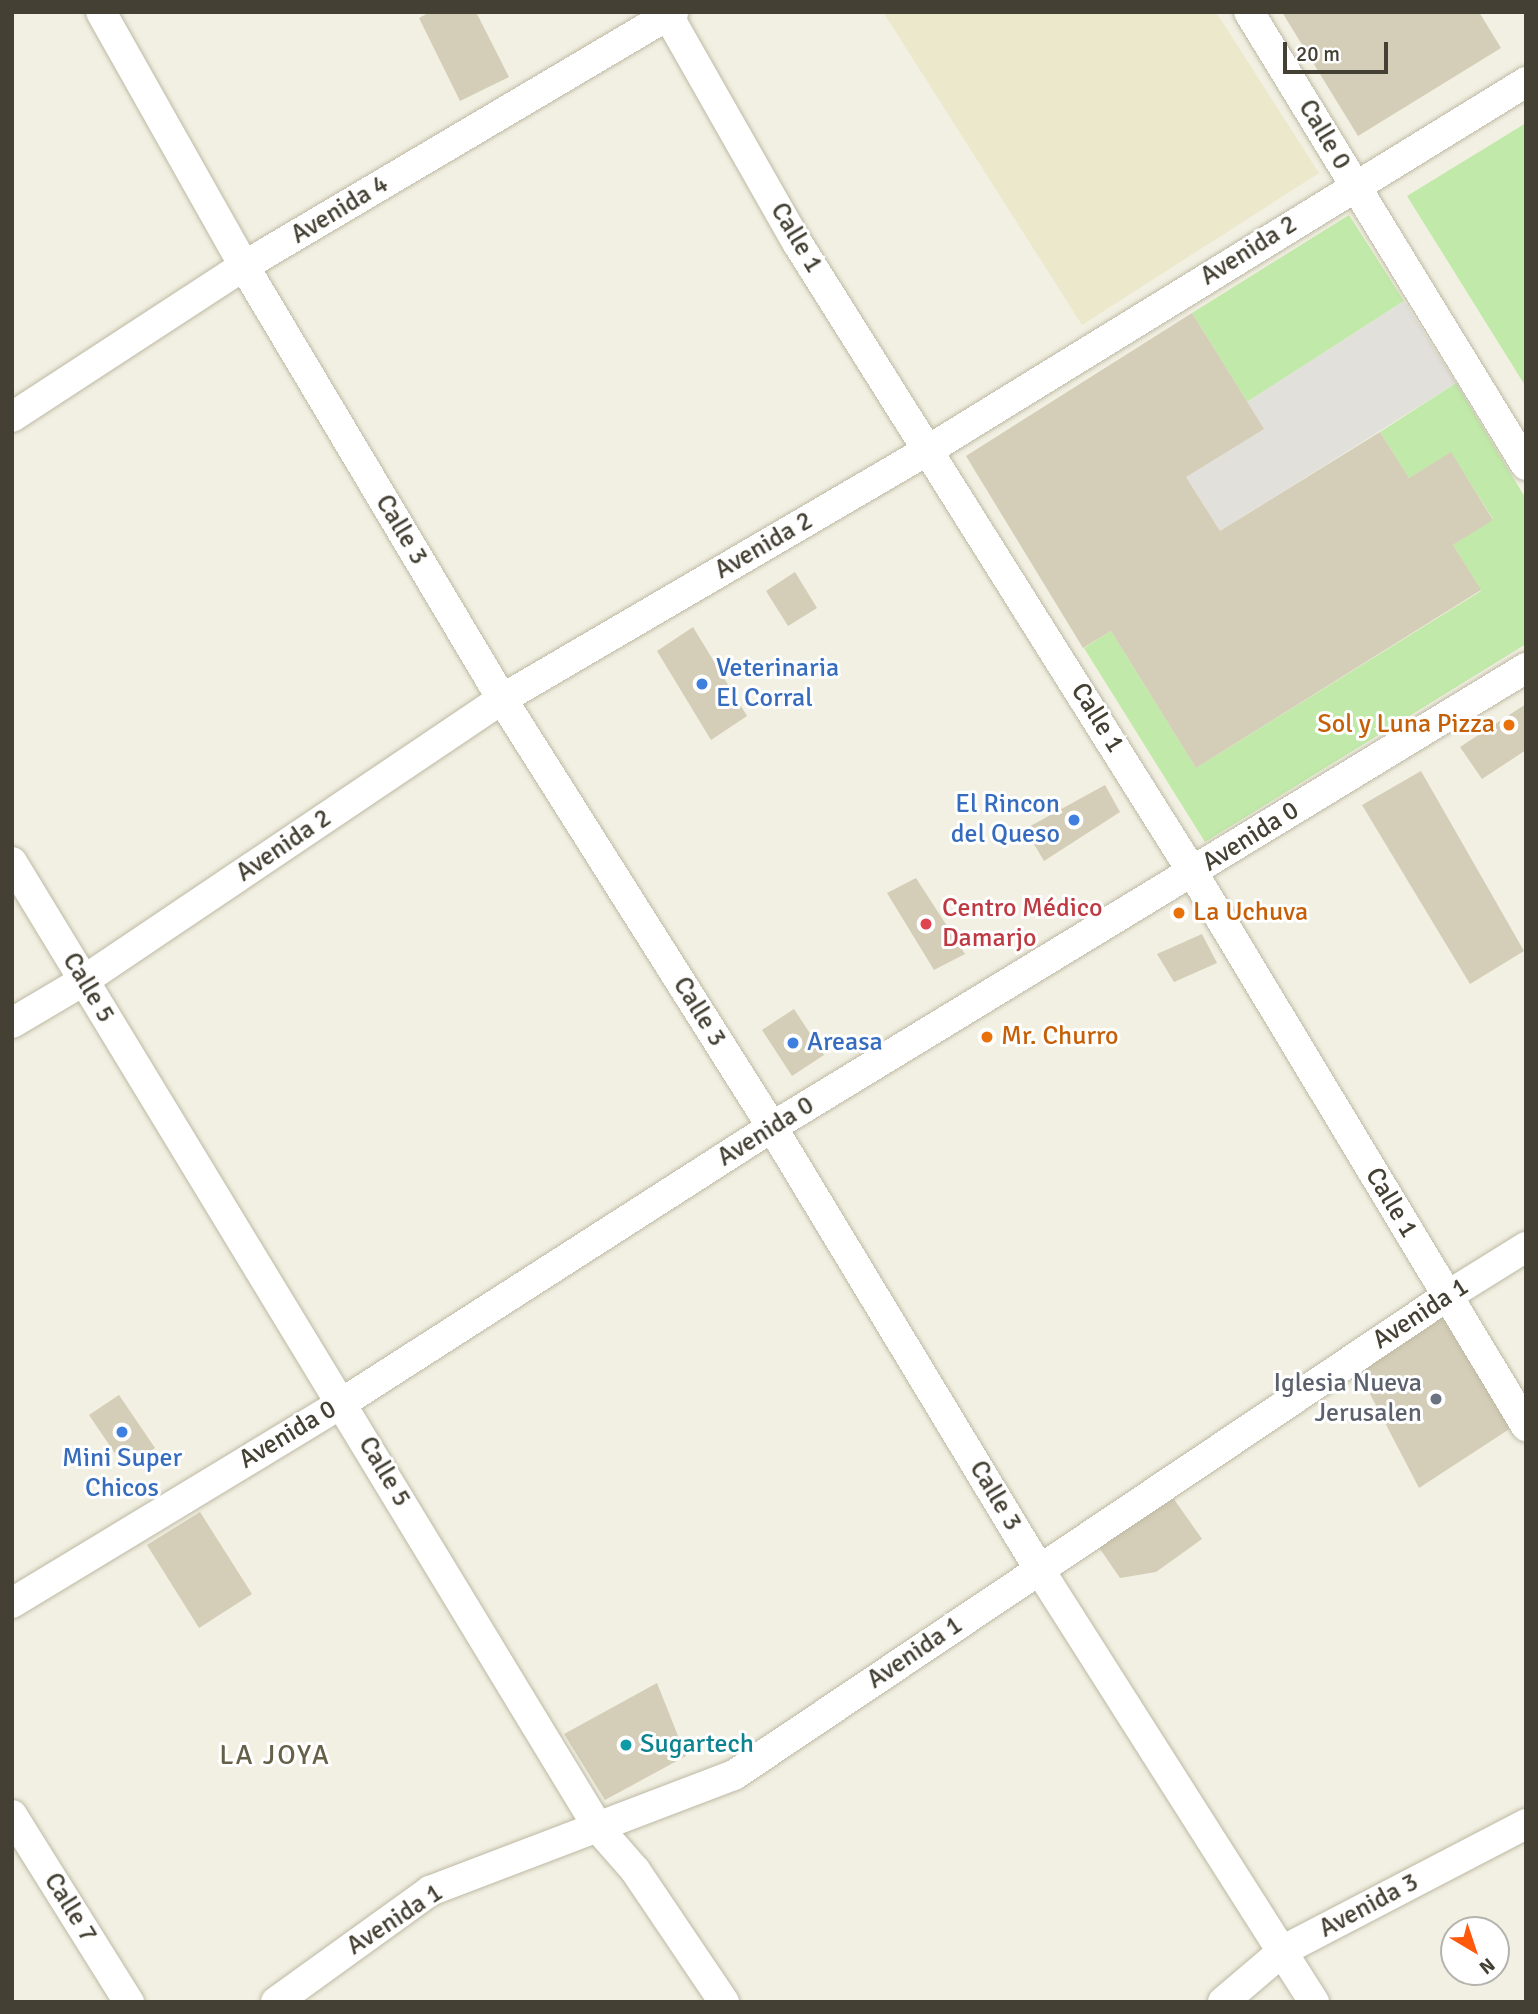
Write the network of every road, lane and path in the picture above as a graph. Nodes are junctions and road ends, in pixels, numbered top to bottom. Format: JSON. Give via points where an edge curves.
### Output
{"nodes":[{"id":1,"x":101,"y":12,"type":"edge"},
{"id":2,"x":1249,"y":12,"type":"edge"},
{"id":3,"x":669,"y":13,"type":"edge"},
{"id":4,"x":1526,"y":82,"type":"edge"},
{"id":5,"x":1355,"y":186,"type":"junction"},
{"id":6,"x":244,"y":266,"type":"junction"},
{"id":7,"x":12,"y":417,"type":"edge"},
{"id":8,"x":930,"y":449,"type":"junction"},
{"id":9,"x":1526,"y":465,"type":"edge"},
{"id":10,"x":1526,"y":668,"type":"edge"},
{"id":11,"x":502,"y":699,"type":"junction"},
{"id":12,"x":12,"y":862,"type":"edge"},
{"id":13,"x":1193,"y":873,"type":"junction"},
{"id":14,"x":83,"y":981,"type":"junction"},
{"id":15,"x":12,"y":1023,"type":"edge"},
{"id":16,"x":772,"y":1127,"type":"junction"},
{"id":17,"x":1526,"y":1247,"type":"edge"},
{"id":18,"x":1447,"y":1296,"type":"junction"},
{"id":19,"x":342,"y":1403,"type":"junction"},
{"id":20,"x":1526,"y":1426,"type":"edge"},
{"id":21,"x":1039,"y":1569,"type":"junction"},
{"id":22,"x":12,"y":1603,"type":"edge"},
{"id":23,"x":12,"y":1815,"type":"edge"},
{"id":24,"x":1526,"y":1824,"type":"edge"},
{"id":25,"x":599,"y":1829,"type":"junction"},
{"id":26,"x":1284,"y":1950,"type":"junction"},
{"id":27,"x":129,"y":2002,"type":"edge"},
{"id":28,"x":276,"y":2002,"type":"edge"},
{"id":29,"x":724,"y":2002,"type":"edge"},
{"id":30,"x":1223,"y":2002,"type":"edge"},
{"id":31,"x":1314,"y":2002,"type":"edge"}],
"edges":[{"from":1,"to":6,"type":"street","name":"Calle 3"},
{"from":2,"to":5,"type":"street","name":"Calle 0"},
{"from":3,"to":6,"type":"street","name":"Avenida 4"},
{"from":3,"to":8,"type":"street","name":"Calle 1","via":[[798,244]]},
{"from":4,"to":5,"type":"street","name":"Avenida 2"},
{"from":5,"to":8,"type":"street","name":"Avenida 2"},
{"from":5,"to":9,"type":"street","name":"Calle 0"},
{"from":6,"to":7,"type":"street","name":"Avenida 4"},
{"from":6,"to":11,"type":"street","name":"Calle 3"},
{"from":8,"to":11,"type":"street","name":"Avenida 2"},
{"from":8,"to":13,"type":"street","name":"Calle 1"},
{"from":10,"to":13,"type":"street","name":"Avenida 0"},
{"from":11,"to":14,"type":"street","name":"Avenida 2"},
{"from":11,"to":16,"type":"street","name":"Calle 3"},
{"from":12,"to":14,"type":"street","name":"Calle 5"},
{"from":13,"to":16,"type":"street","name":"Avenida 0"},
{"from":13,"to":18,"type":"street","name":"Calle 1"},
{"from":14,"to":15,"type":"street","name":"Avenida 2"},
{"from":14,"to":19,"type":"street","name":"Calle 5"},
{"from":16,"to":19,"type":"street","name":"Avenida 0"},
{"from":16,"to":21,"type":"street","name":"Calle 3"},
{"from":17,"to":18,"type":"street","name":"Avenida 1"},
{"from":18,"to":20,"type":"street","name":"Calle 1"},
{"from":18,"to":21,"type":"street","name":"Avenida 1"},
{"from":19,"to":22,"type":"street","name":"Avenida 0"},
{"from":19,"to":25,"type":"street","name":"Calle 5"},
{"from":21,"to":25,"type":"street","name":"Avenida 1","via":[[734,1775]]},
{"from":21,"to":26,"type":"street","name":"Calle 3"},
{"from":23,"to":27,"type":"street","name":"Calle 7"},
{"from":24,"to":26,"type":"street","name":"Avenida 3"},
{"from":25,"to":28,"type":"street","name":"Avenida 1","via":[[430,1891]]},
{"from":25,"to":29,"type":"street","name":"Calle 5","via":[[635,1870]]},
{"from":26,"to":30,"type":"street","name":"Avenida 3"},
{"from":26,"to":31,"type":"street","name":"Calle 3"}]}
